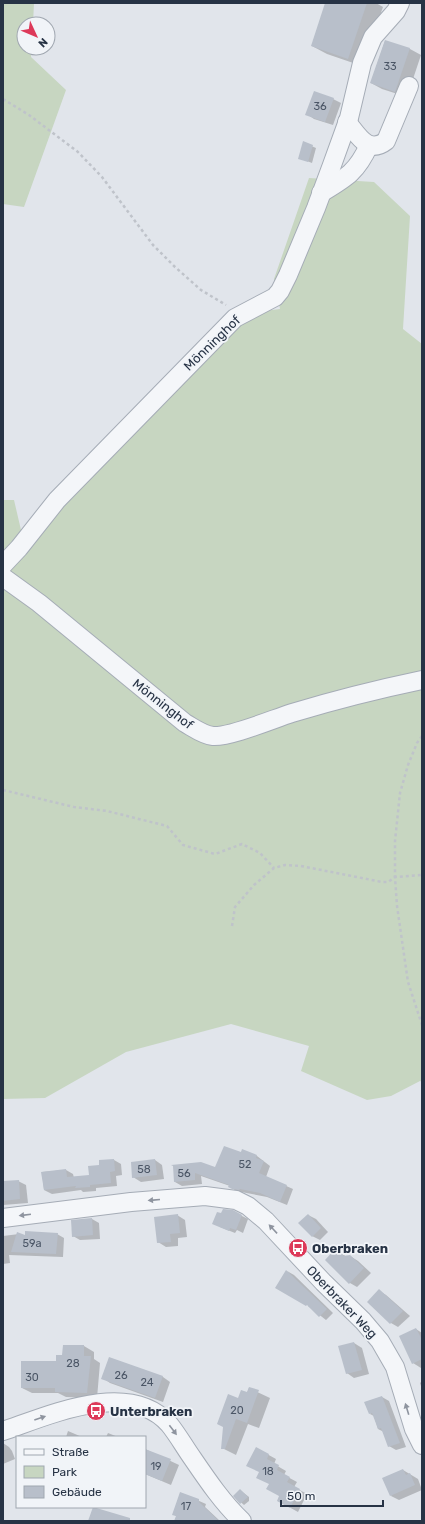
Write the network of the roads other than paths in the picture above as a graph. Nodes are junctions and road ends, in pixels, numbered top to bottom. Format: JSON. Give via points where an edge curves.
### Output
{"nodes":[{"id":1,"x":400,"y":3,"type":"edge"},
{"id":2,"x":409,"y":86,"type":"dead end"},
{"id":3,"x":347,"y":122,"type":"junction"},
{"id":4,"x":370,"y":145,"type":"junction"},
{"id":5,"x":321,"y":193,"type":"junction"},
{"id":6,"x":3,"y":565,"type":"edge"},
{"id":7,"x":3,"y":577,"type":"edge"},
{"id":8,"x":422,"y":680,"type":"edge"},
{"id":9,"x":3,"y":1218,"type":"edge"},
{"id":10,"x":3,"y":1431,"type":"edge"},
{"id":11,"x":422,"y":1445,"type":"edge"},
{"id":12,"x":242,"y":1521,"type":"edge"}],
"edges":[{"from":1,"to":3,"type":"street","name":"Mönninghof","via":[[373,37],[362,63]]},
{"from":2,"to":4,"type":"street","via":[[386,141],[377,146]]},
{"from":3,"to":4,"type":"street","via":[[362,140]]},
{"from":3,"to":5,"type":"street","name":"Mönninghof"},
{"from":4,"to":5,"type":"street","via":[[362,161],[348,177]]},
{"from":5,"to":6,"type":"street","name":"Mönninghof","via":[[288,275],[275,297],[235,318],[62,495]]},
{"from":7,"to":8,"type":"street","name":"Mönninghof","via":[[39,603],[185,724],[213,736],[232,733],[294,713]]},
{"from":11,"to":9,"type":"street","name":"Oberbraker Weg","one_way":true,"via":[[414,1429],[395,1367],[380,1341],[266,1221],[248,1206],[236,1200],[206,1196],[131,1202]]},
{"from":10,"to":12,"type":"street","one_way":true,"via":[[59,1412],[96,1404],[120,1402],[148,1408],[158,1413],[169,1425],[216,1491]]}]}
